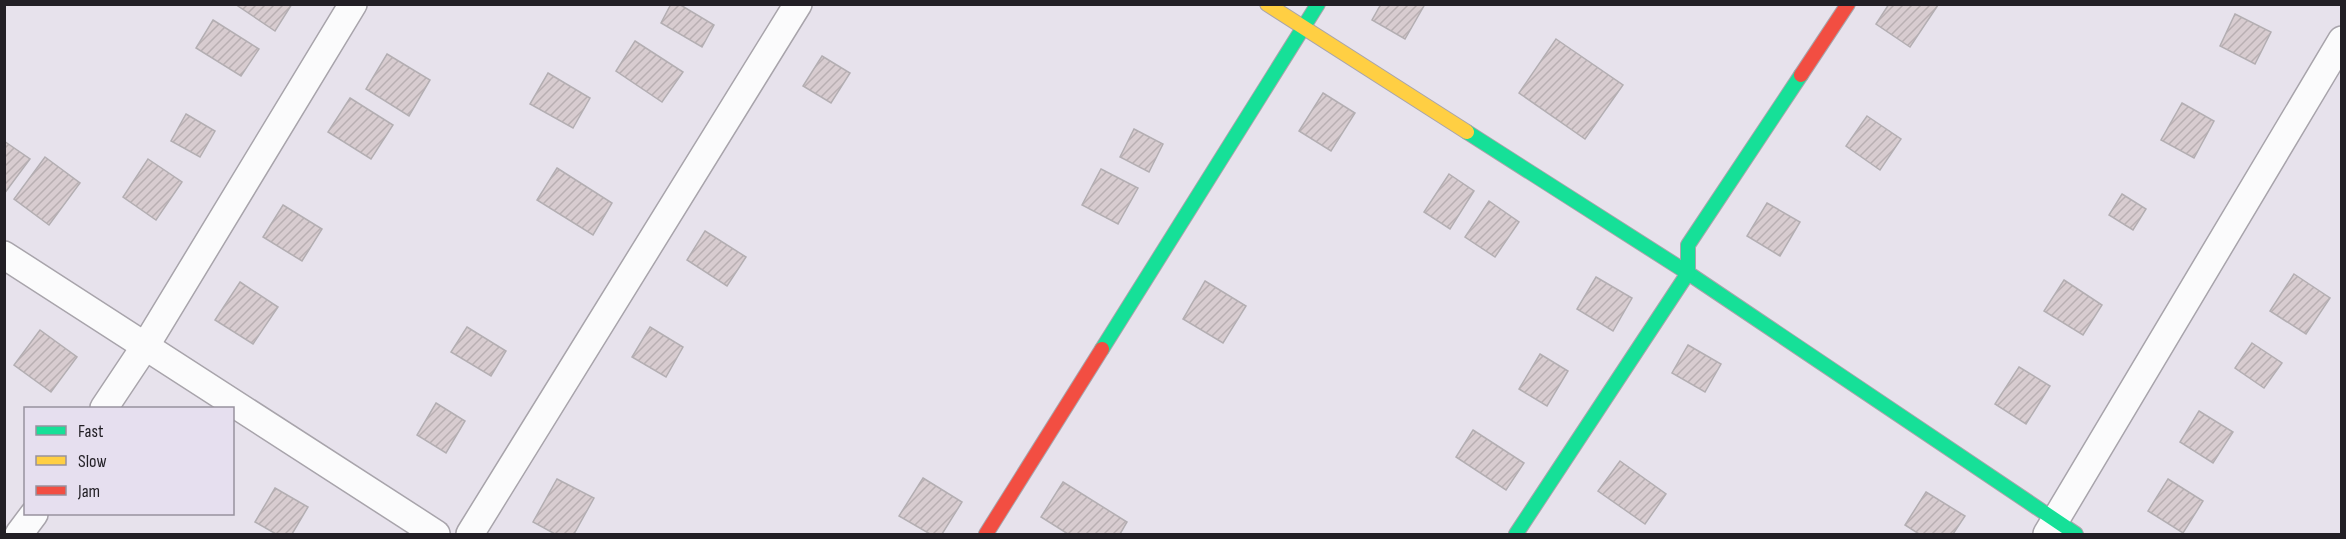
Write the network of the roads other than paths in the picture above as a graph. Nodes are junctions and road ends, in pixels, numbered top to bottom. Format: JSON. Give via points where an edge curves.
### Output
{"nodes":[{"id":1,"x":353,"y":4,"type":"edge"},
{"id":2,"x":798,"y":4,"type":"edge"},
{"id":3,"x":1267,"y":4,"type":"edge"},
{"id":4,"x":1318,"y":4,"type":"edge"},
{"id":5,"x":1848,"y":4,"type":"edge"},
{"id":6,"x":1303,"y":28,"type":"junction"},
{"id":7,"x":2342,"y":40,"type":"edge"},
{"id":8,"x":4,"y":255,"type":"edge"},
{"id":9,"x":1688,"y":273,"type":"junction"},
{"id":10,"x":146,"y":345,"type":"junction"},
{"id":11,"x":105,"y":407,"type":"edge"},
{"id":12,"x":32,"y":515,"type":"edge"},
{"id":13,"x":2060,"y":530,"type":"edge"},
{"id":14,"x":20,"y":534,"type":"edge"},
{"id":15,"x":436,"y":534,"type":"edge"},
{"id":16,"x":470,"y":534,"type":"edge"},
{"id":17,"x":986,"y":534,"type":"edge"},
{"id":18,"x":1516,"y":534,"type":"edge"}],
"edges":[{"from":1,"to":10,"type":"street"},
{"from":2,"to":16,"type":"street"},
{"from":3,"to":6,"type":"street"},
{"from":4,"to":6,"type":"street"},
{"from":5,"to":9,"type":"street","via":[[1688,245]]},
{"from":6,"to":9,"type":"street"},
{"from":6,"to":17,"type":"street"},
{"from":7,"to":13,"type":"street"},
{"from":8,"to":10,"type":"street"},
{"from":9,"to":13,"type":"street"},
{"from":9,"to":18,"type":"street"},
{"from":10,"to":11,"type":"street"},
{"from":10,"to":15,"type":"street"},
{"from":12,"to":14,"type":"street"}]}
